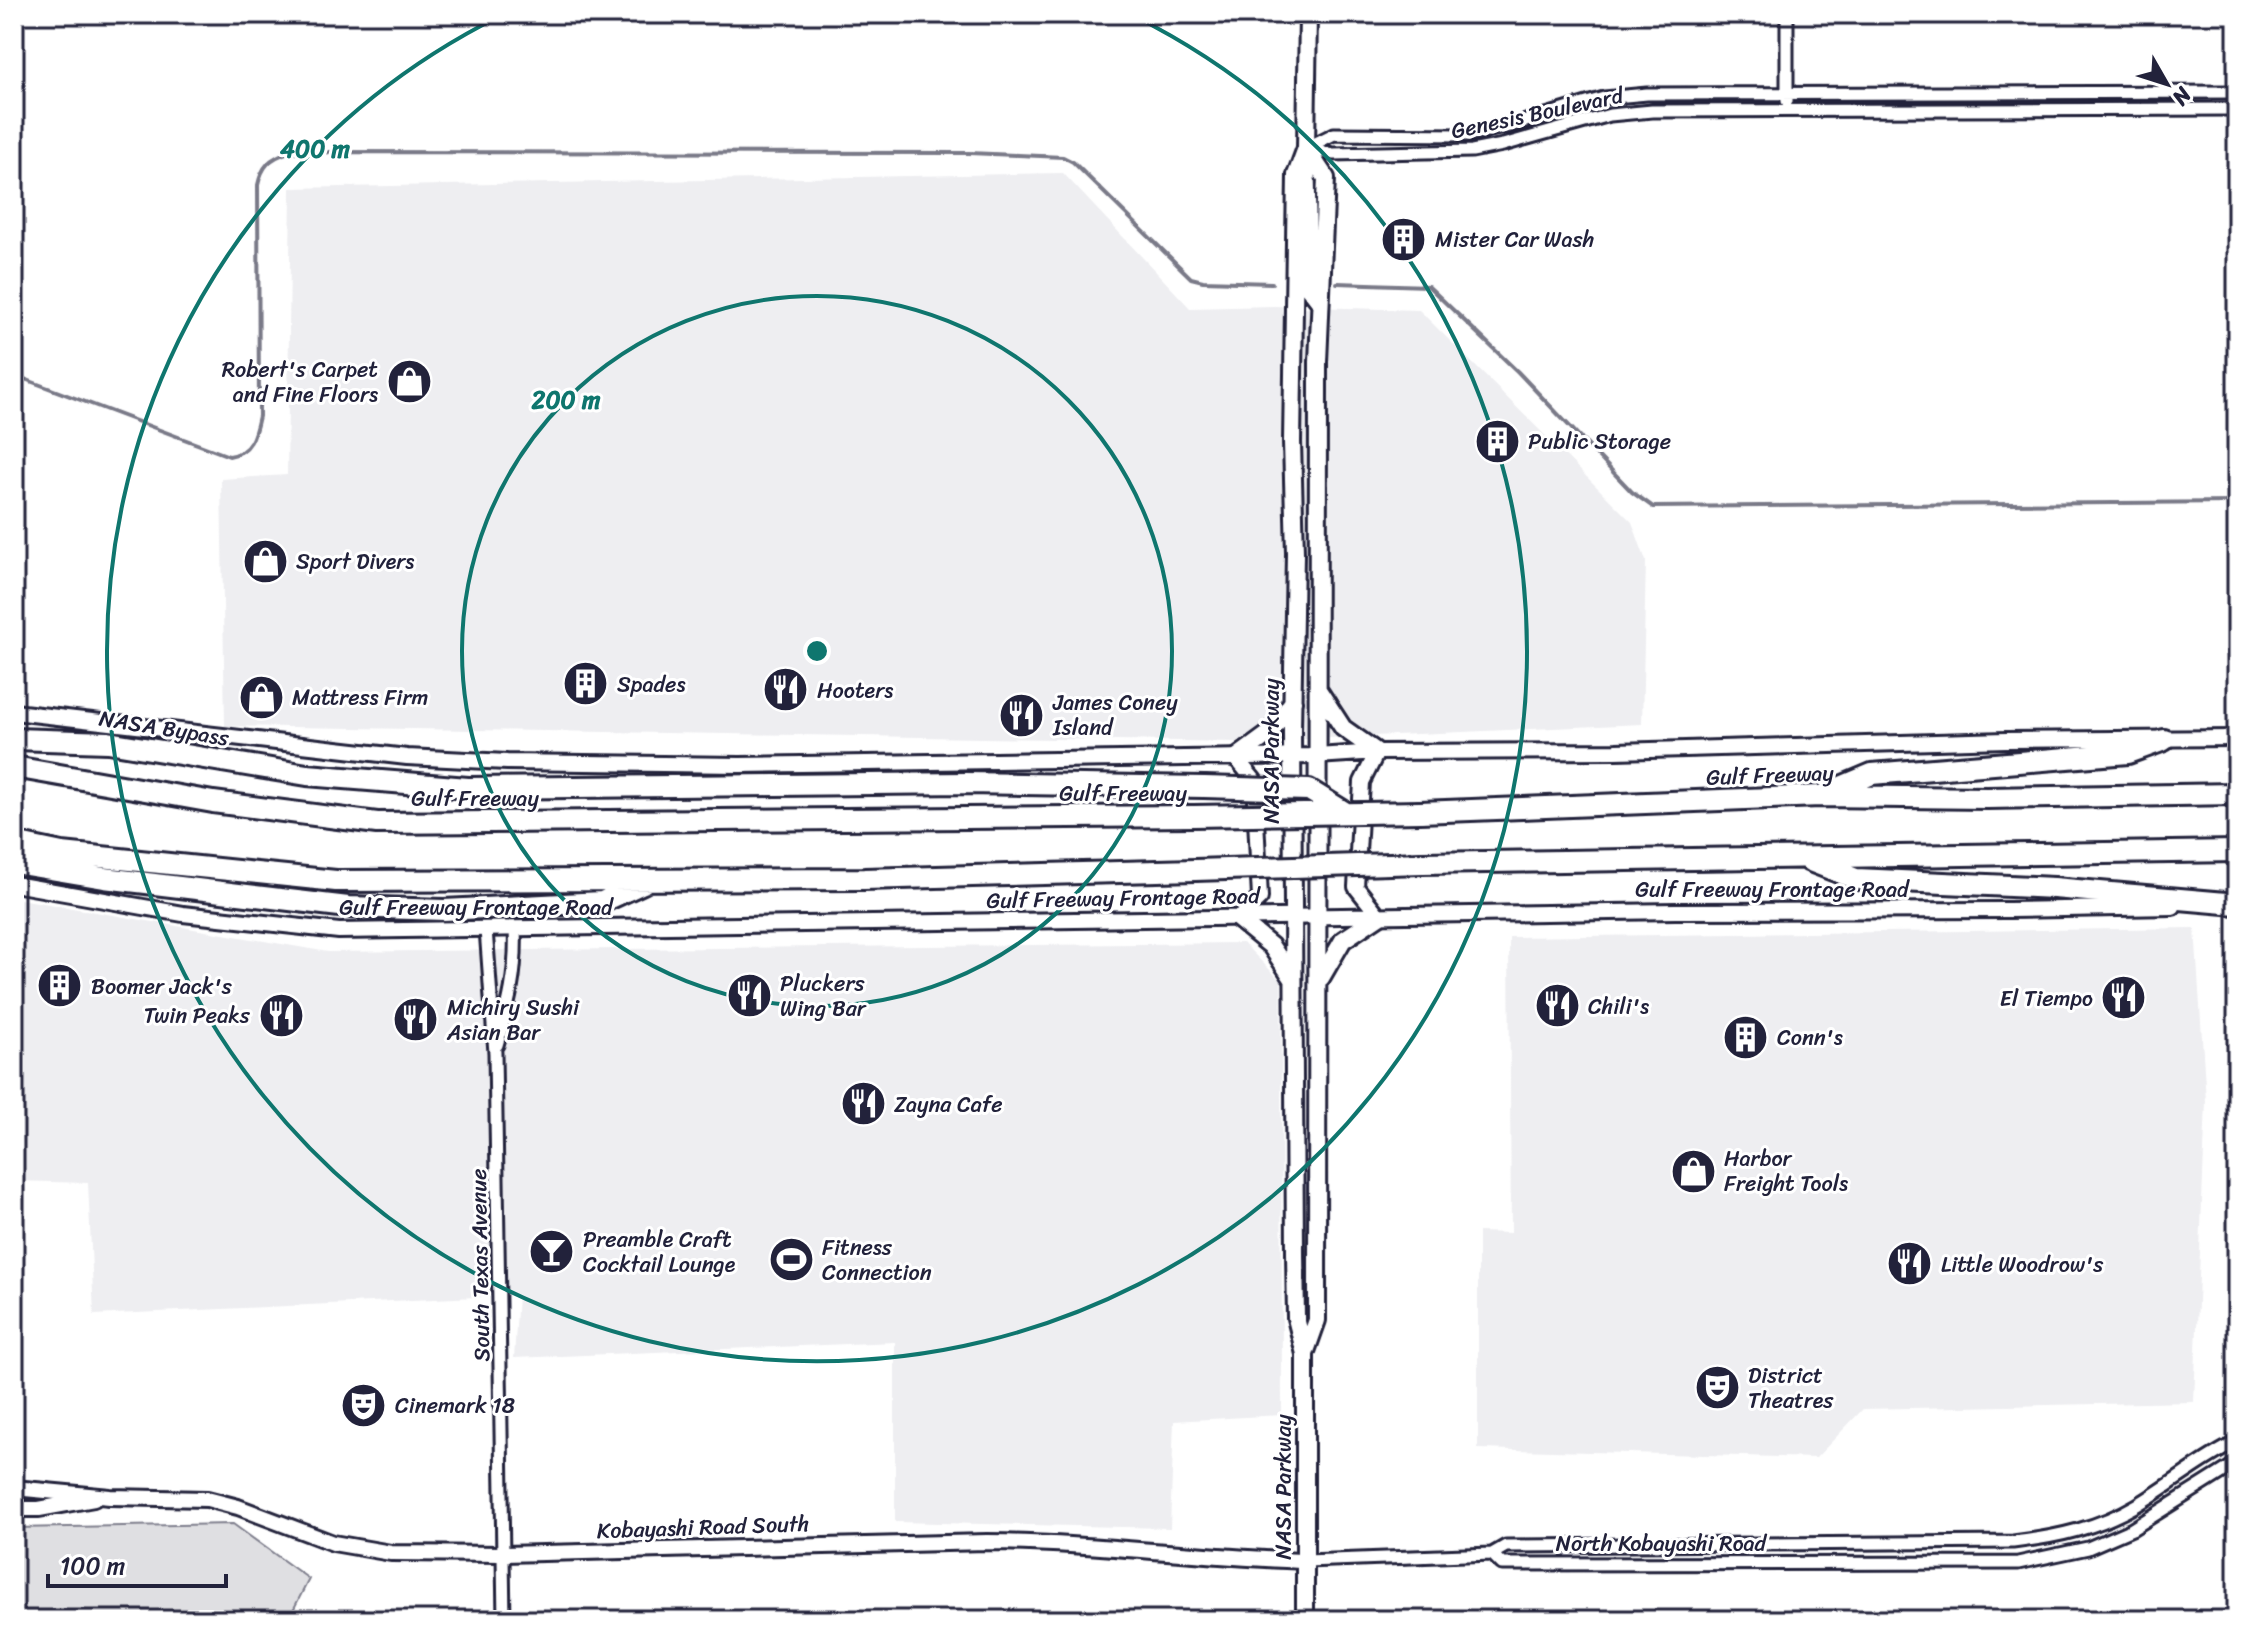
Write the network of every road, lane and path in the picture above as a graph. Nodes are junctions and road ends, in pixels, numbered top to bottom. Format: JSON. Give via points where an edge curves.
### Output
{"nodes":[{"id":1,"x":1308,"y":14,"type":"edge"},
{"id":2,"x":1787,"y":14,"type":"edge"},
{"id":3,"x":2173,"y":92,"type":"junction"},
{"id":4,"x":2237,"y":92,"type":"edge"},
{"id":5,"x":1981,"y":93,"type":"junction"},
{"id":6,"x":1787,"y":95,"type":"junction"},
{"id":7,"x":2237,"y":109,"type":"edge"},
{"id":8,"x":1982,"y":110,"type":"junction"},
{"id":9,"x":2173,"y":110,"type":"junction"},
{"id":10,"x":1787,"y":111,"type":"junction"},
{"id":11,"x":1306,"y":148,"type":"junction"},
{"id":12,"x":1293,"y":362,"type":"junction"},
{"id":13,"x":1318,"y":362,"type":"junction"},
{"id":14,"x":1317,"y":688,"type":"junction"},
{"id":15,"x":1294,"y":699,"type":"junction"},
{"id":16,"x":14,"y":712,"type":"edge"},
{"id":17,"x":2237,"y":738,"type":"edge"},
{"id":18,"x":14,"y":739,"type":"edge"},
{"id":19,"x":2164,"y":740,"type":"junction"},
{"id":20,"x":1377,"y":752,"type":"junction"},
{"id":21,"x":1317,"y":756,"type":"junction"},
{"id":22,"x":1292,"y":757,"type":"junction"},
{"id":23,"x":1236,"y":758,"type":"junction"},
{"id":24,"x":14,"y":767,"type":"edge"},
{"id":25,"x":2237,"y":794,"type":"edge"},
{"id":26,"x":1820,"y":796,"type":"junction"},
{"id":27,"x":1346,"y":813,"type":"junction"},
{"id":28,"x":14,"y":843,"type":"edge"},
{"id":29,"x":2237,"y":851,"type":"edge"},
{"id":30,"x":1799,"y":857,"type":"junction"},
{"id":31,"x":14,"y":863,"type":"edge"},
{"id":32,"x":655,"y":878,"type":"junction"},
{"id":33,"x":14,"y":884,"type":"edge"},
{"id":34,"x":2237,"y":904,"type":"edge"},
{"id":35,"x":1379,"y":916,"type":"junction"},
{"id":36,"x":1293,"y":917,"type":"junction"},
{"id":37,"x":1319,"y":917,"type":"junction"},
{"id":38,"x":1238,"y":919,"type":"junction"},
{"id":39,"x":486,"y":929,"type":"junction"},
{"id":40,"x":515,"y":929,"type":"junction"},
{"id":41,"x":1294,"y":979,"type":"junction"},
{"id":42,"x":1319,"y":983,"type":"junction"},
{"id":43,"x":495,"y":1053,"type":"junction"},
{"id":44,"x":1305,"y":1354,"type":"junction"},
{"id":45,"x":2237,"y":1442,"type":"edge"},
{"id":46,"x":2237,"y":1463,"type":"edge"},
{"id":47,"x":2190,"y":1468,"type":"junction"},
{"id":48,"x":2200,"y":1485,"type":"junction"},
{"id":49,"x":14,"y":1488,"type":"edge"},
{"id":50,"x":110,"y":1497,"type":"junction"},
{"id":51,"x":14,"y":1509,"type":"edge"},
{"id":52,"x":1833,"y":1542,"type":"junction"},
{"id":53,"x":504,"y":1554,"type":"junction"},
{"id":54,"x":1492,"y":1554,"type":"junction"},
{"id":55,"x":1306,"y":1561,"type":"junction"},
{"id":56,"x":1833,"y":1563,"type":"junction"},
{"id":57,"x":504,"y":1620,"type":"edge"},
{"id":58,"x":1305,"y":1620,"type":"edge"}],
"edges":[{"from":1,"to":11,"type":"main road","name":"NASA Parkway"},
{"from":2,"to":6,"type":"street"},
{"from":3,"to":4,"type":"street","name":"Genesis Boulevard"},
{"from":3,"to":5,"type":"street","name":"Genesis Boulevard"},
{"from":3,"to":9,"type":"street"},
{"from":5,"to":6,"type":"street","name":"Genesis Boulevard"},
{"from":5,"to":8,"type":"street"},
{"from":6,"to":10,"type":"street"},
{"from":6,"to":11,"type":"street","name":"Genesis Boulevard","via":[[1625,95],[1472,134],[1334,134]]},
{"from":7,"to":9,"type":"street","name":"Genesis Boulevard"},
{"from":8,"to":9,"type":"street","name":"Genesis Boulevard"},
{"from":8,"to":10,"type":"street","name":"Genesis Boulevard"},
{"from":10,"to":11,"type":"street","name":"Genesis Boulevard","via":[[1628,112],[1459,152],[1333,154]]},
{"from":11,"to":12,"type":"main road","name":"NASA Parkway","via":[[1296,175]]},
{"from":11,"to":13,"type":"main road","name":"NASA Parkway","via":[[1326,178]]},
{"from":12,"to":13,"type":"main road"},
{"from":12,"to":15,"type":"main road","name":"NASA Parkway"},
{"from":13,"to":14,"type":"main road","name":"NASA Parkway"},
{"from":14,"to":20,"type":"main road","via":[[1343,728]]},
{"from":14,"to":21,"type":"main road","name":"NASA Parkway"},
{"from":15,"to":22,"type":"main road","name":"NASA Parkway"},
{"from":15,"to":23,"type":"main road","via":[[1270,733]]},
{"from":16,"to":23,"type":"main road","via":[[407,757],[507,762],[740,765]]},
{"from":17,"to":19,"type":"main road"},
{"from":18,"to":27,"type":"highway","name":"NASA Bypass","bridge":true,"via":[[108,742],[307,775],[468,788],[966,783],[1204,787],[1309,790]]},
{"from":19,"to":20,"type":"main road"},
{"from":19,"to":26,"type":"highway","via":[[2128,753],[1872,774]]},
{"from":20,"to":21,"type":"main road"},
{"from":20,"to":35,"type":"main road","via":[[1362,782],[1356,887]]},
{"from":21,"to":22,"type":"main road"},
{"from":21,"to":37,"type":"main road","name":"NASA Parkway"},
{"from":22,"to":23,"type":"main road"},
{"from":22,"to":36,"type":"main road","name":"NASA Parkway"},
{"from":23,"to":38,"type":"main road","via":[[1254,780],[1260,898]]},
{"from":24,"to":27,"type":"highway","name":"Gulf Freeway","bridge":true,"via":[[213,802],[377,823]]},
{"from":25,"to":26,"type":"highway","name":"Gulf Freeway"},
{"from":26,"to":27,"type":"highway","name":"Gulf Freeway","bridge":true},
{"from":28,"to":32,"type":"highway","via":[[62,853],[336,881]]},
{"from":29,"to":30,"type":"highway"},
{"from":30,"to":32,"type":"highway","bridge":true,"via":[[864,879]]},
{"from":30,"to":34,"type":"highway","via":[[1856,879]]},
{"from":31,"to":32,"type":"highway","via":[[348,907],[444,910],[602,902]]},
{"from":33,"to":39,"type":"main road","name":"Gulf Freeway Frontage Road","via":[[183,914],[339,931]]},
{"from":34,"to":35,"type":"main road","name":"Gulf Freeway Frontage Road"},
{"from":35,"to":37,"type":"main road","name":"Gulf Freeway Frontage Road"},
{"from":35,"to":42,"type":"main road","via":[[1343,940]]},
{"from":36,"to":37,"type":"main road","name":"Gulf Freeway Frontage Road"},
{"from":36,"to":38,"type":"main road","name":"Gulf Freeway Frontage Road"},
{"from":36,"to":41,"type":"main road","name":"NASA Parkway"},
{"from":37,"to":42,"type":"main road","name":"NASA Parkway"},
{"from":38,"to":40,"type":"main road","name":"Gulf Freeway Frontage Road"},
{"from":38,"to":41,"type":"main road","via":[[1271,946]]},
{"from":39,"to":40,"type":"main road","name":"Gulf Freeway Frontage Road"},
{"from":39,"to":43,"type":"street","name":"South Texas Avenue"},
{"from":40,"to":43,"type":"street","name":"South Texas Avenue","via":[[512,995]]},
{"from":41,"to":44,"type":"main road","name":"NASA Parkway","via":[[1296,1318]]},
{"from":42,"to":44,"type":"main road","name":"NASA Parkway","via":[[1317,1320]]},
{"from":43,"to":53,"type":"street","name":"South Texas Avenue"},
{"from":44,"to":55,"type":"main road","name":"NASA Parkway"},
{"from":45,"to":47,"type":"street","name":"North Kobayashi Road"},
{"from":46,"to":48,"type":"street","name":"North Kobayashi Road"},
{"from":47,"to":48,"type":"street"},
{"from":47,"to":52,"type":"street","name":"North Kobayashi Road","via":[[2136,1506],[2075,1533],[2013,1542]]},
{"from":48,"to":56,"type":"street","name":"North Kobayashi Road","via":[[2132,1529],[2088,1548],[2045,1558],[2018,1563]]},
{"from":49,"to":50,"type":"main road","name":"Kobayashi Road South"},
{"from":50,"to":51,"type":"main road","name":"Kobayashi Road South"},
{"from":50,"to":53,"type":"main road","name":"Kobayashi Road South","via":[[207,1499],[366,1551]]},
{"from":52,"to":54,"type":"street","name":"North Kobayashi Road","via":[[1506,1546]]},
{"from":52,"to":56,"type":"street"},
{"from":53,"to":55,"type":"main road","name":"Kobayashi Road South","via":[[987,1542]]},
{"from":53,"to":57,"type":"street","name":"South Texas Avenue"},
{"from":54,"to":55,"type":"street","name":"North Kobayashi Road"},
{"from":54,"to":56,"type":"street","name":"North Kobayashi Road","via":[[1502,1564]]},
{"from":55,"to":58,"type":"main road","name":"NASA Parkway"}]}
